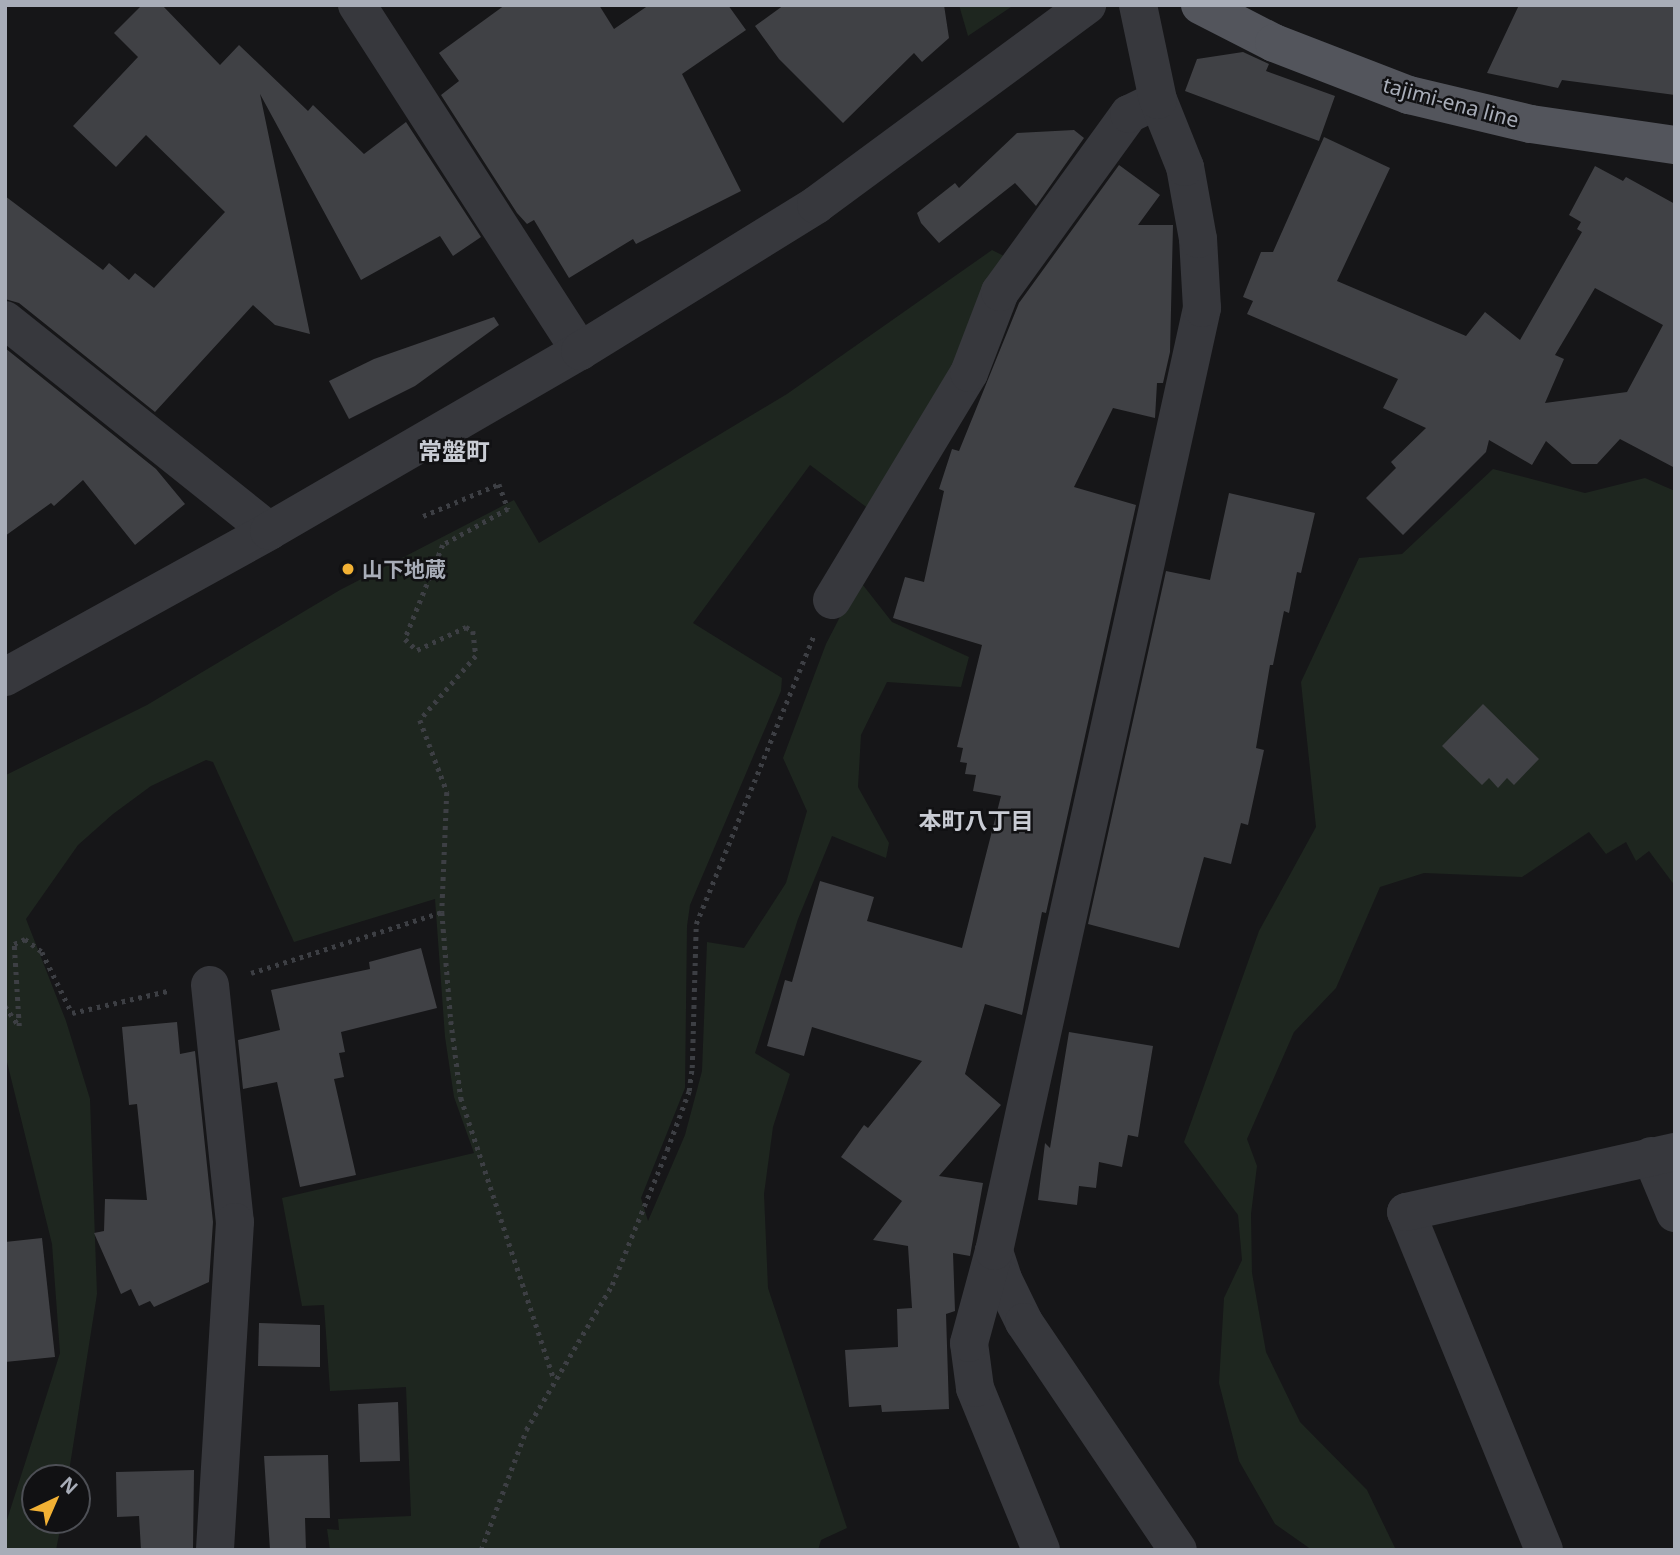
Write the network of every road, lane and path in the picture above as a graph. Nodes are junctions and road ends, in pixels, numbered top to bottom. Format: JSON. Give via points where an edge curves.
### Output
{"nodes":[{"id":1,"x":357,"y":5,"type":"edge"},
{"id":2,"x":1087,"y":5,"type":"edge"},
{"id":3,"x":1138,"y":5,"type":"edge"},
{"id":4,"x":1200,"y":5,"type":"edge"},
{"id":5,"x":1158,"y":100,"type":"junction"},
{"id":6,"x":1675,"y":145,"type":"edge"},
{"id":7,"x":5,"y":320,"type":"edge"},
{"id":8,"x":580,"y":351,"type":"junction"},
{"id":9,"x":423,"y":516,"type":"dead end"},
{"id":10,"x":269,"y":531,"type":"junction"},
{"id":11,"x":832,"y":600,"type":"joint"},
{"id":12,"x":5,"y":677,"type":"edge"},
{"id":13,"x":442,"y":912,"type":"junction"},
{"id":14,"x":210,"y":985,"type":"junction"},
{"id":15,"x":5,"y":1006,"type":"edge"},
{"id":16,"x":1663,"y":1154,"type":"edge"},
{"id":17,"x":1675,"y":1213,"type":"edge"},
{"id":18,"x":994,"y":1251,"type":"junction"},
{"id":19,"x":554,"y":1380,"type":"junction"},
{"id":20,"x":215,"y":1550,"type":"edge"},
{"id":21,"x":481,"y":1550,"type":"edge"},
{"id":22,"x":1041,"y":1550,"type":"edge"},
{"id":23,"x":1178,"y":1550,"type":"edge"},
{"id":24,"x":1544,"y":1550,"type":"edge"}],
"edges":[{"from":1,"to":8,"type":"street"},
{"from":2,"to":8,"type":"street","via":[[816,205]]},
{"from":3,"to":5,"type":"street"},
{"from":4,"to":6,"type":"main road","name":"tajimi-ena line","via":[[1274,43],[1409,95],[1531,124]]},
{"from":5,"to":11,"type":"street","via":[[1129,114],[1000,292],[969,373]]},
{"from":5,"to":18,"type":"street","via":[[1185,167],[1198,239],[1202,308]]},
{"from":7,"to":10,"type":"street"},
{"from":8,"to":10,"type":"street"},
{"from":9,"to":13,"type":"path","via":[[499,484],[508,509],[443,545],[405,639],[417,650],[466,627],[473,631],[476,656],[419,720],[447,792]]},
{"from":10,"to":12,"type":"street"},
{"from":11,"to":19,"type":"path","via":[[798,668],[759,776],[696,924],[689,1091],[612,1285]]},
{"from":13,"to":14,"type":"path"},
{"from":13,"to":19,"type":"path","via":[[461,1098]]},
{"from":14,"to":15,"type":"path","via":[[72,1013],[42,952],[26,939],[13,944],[19,1026]]},
{"from":14,"to":20,"type":"street","via":[[235,1222]]},
{"from":16,"to":17,"type":"street"},
{"from":16,"to":24,"type":"street","via":[[1406,1212]]},
{"from":18,"to":22,"type":"street","via":[[969,1343],[975,1388]]},
{"from":18,"to":23,"type":"street","via":[[1024,1322]]},
{"from":19,"to":21,"type":"path","via":[[526,1430]]}]}
